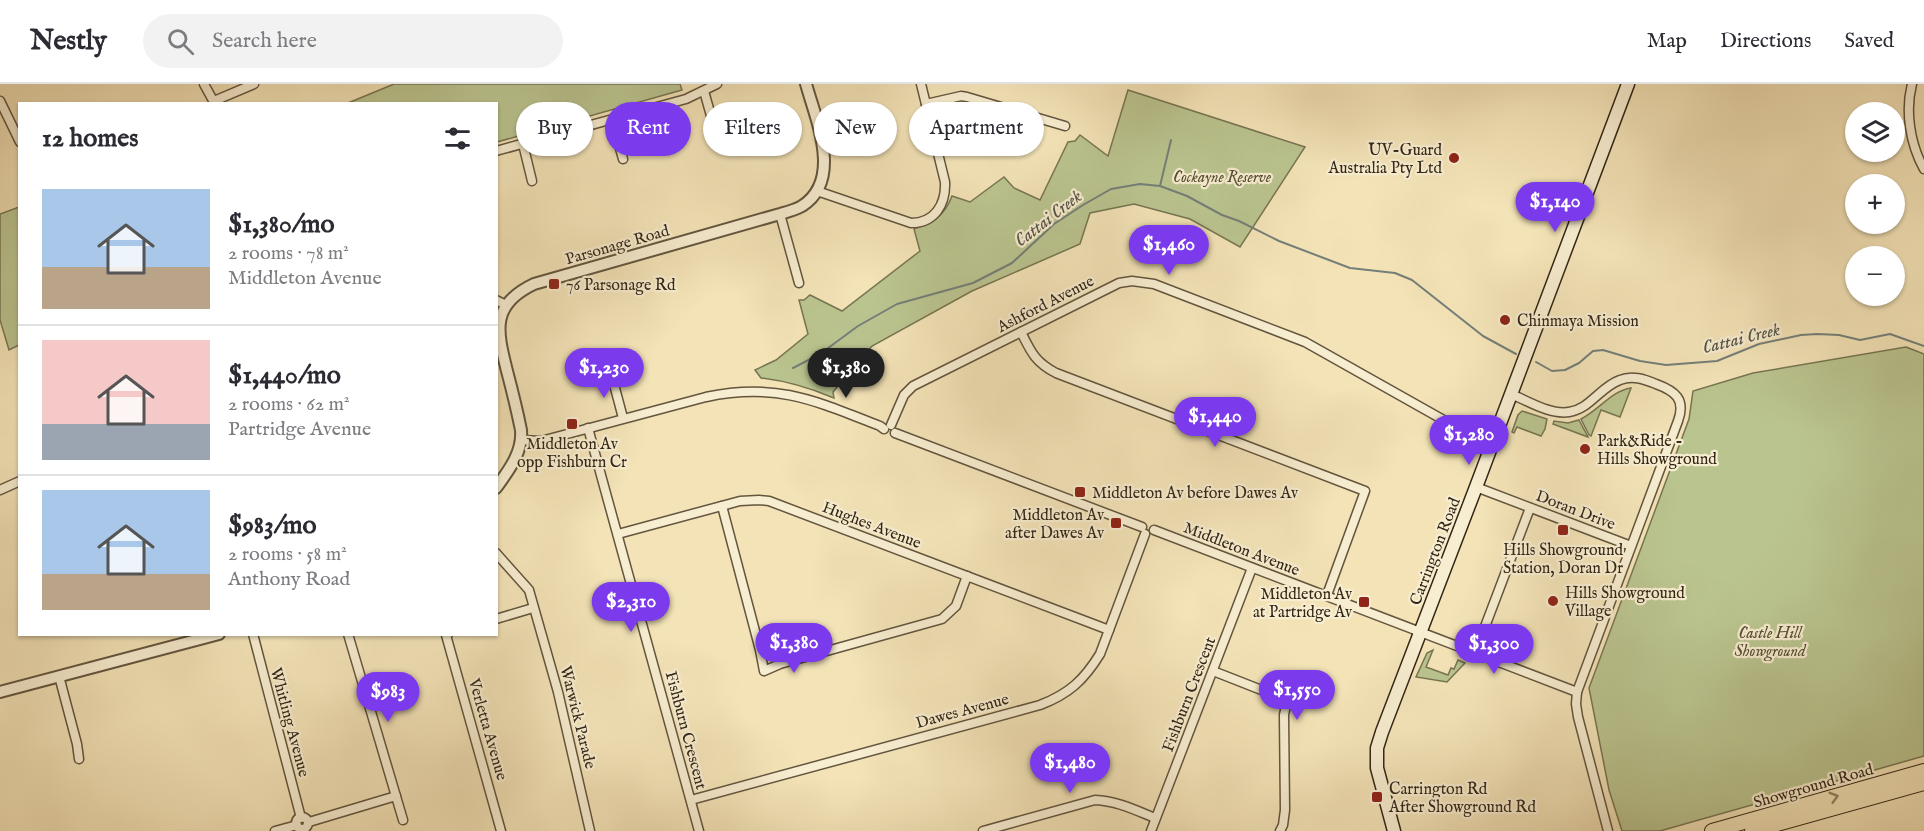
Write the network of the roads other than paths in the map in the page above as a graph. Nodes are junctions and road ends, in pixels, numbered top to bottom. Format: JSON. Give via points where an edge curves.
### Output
{"nodes":[{"id":1,"x":204,"y":84,"type":"edge"},
{"id":2,"x":254,"y":84,"type":"edge"},
{"id":3,"x":717,"y":84,"type":"edge"},
{"id":4,"x":806,"y":84,"type":"edge"},
{"id":5,"x":921,"y":84,"type":"edge"},
{"id":6,"x":1628,"y":84,"type":"edge"},
{"id":7,"x":1912,"y":84,"type":"edge"},
{"id":8,"x":704,"y":91,"type":"junction"},
{"id":9,"x":0,"y":101,"type":"edge"},
{"id":10,"x":214,"y":102,"type":"edge"},
{"id":11,"x":675,"y":102,"type":"edge"},
{"id":12,"x":707,"y":102,"type":"edge"},
{"id":13,"x":926,"y":102,"type":"edge"},
{"id":14,"x":935,"y":102,"type":"edge"},
{"id":15,"x":984,"y":102,"type":"edge"},
{"id":16,"x":1044,"y":120,"type":"edge"},
{"id":17,"x":1065,"y":126,"type":"dead end"},
{"id":18,"x":18,"y":138,"type":"edge"},
{"id":19,"x":516,"y":146,"type":"edge"},
{"id":20,"x":498,"y":151,"type":"edge"},
{"id":21,"x":526,"y":156,"type":"edge"},
{"id":22,"x":622,"y":156,"type":"edge"},
{"id":23,"x":939,"y":156,"type":"edge"},
{"id":24,"x":623,"y":159,"type":"dead end"},
{"id":25,"x":1924,"y":169,"type":"edge"},
{"id":26,"x":532,"y":181,"type":"dead end"},
{"id":27,"x":817,"y":191,"type":"junction"},
{"id":28,"x":780,"y":214,"type":"junction"},
{"id":29,"x":799,"y":284,"type":"dead end"},
{"id":30,"x":501,"y":303,"type":"edge"},
{"id":31,"x":1021,"y":332,"type":"junction"},
{"id":32,"x":611,"y":373,"type":"dead end"},
{"id":33,"x":1511,"y":394,"type":"junction"},
{"id":34,"x":623,"y":418,"type":"junction"},
{"id":35,"x":588,"y":428,"type":"junction"},
{"id":36,"x":890,"y":429,"type":"junction"},
{"id":37,"x":522,"y":440,"type":"junction"},
{"id":38,"x":1489,"y":454,"type":"junction"},
{"id":39,"x":18,"y":483,"type":"edge"},
{"id":40,"x":498,"y":485,"type":"edge"},
{"id":41,"x":1476,"y":487,"type":"junction"},
{"id":42,"x":0,"y":490,"type":"edge"},
{"id":43,"x":722,"y":506,"type":"junction"},
{"id":44,"x":1530,"y":508,"type":"junction"},
{"id":45,"x":1147,"y":530,"type":"junction"},
{"id":46,"x":618,"y":534,"type":"junction"},
{"id":47,"x":1631,"y":546,"type":"junction"},
{"id":48,"x":498,"y":555,"type":"edge"},
{"id":49,"x":1252,"y":568,"type":"junction"},
{"id":50,"x":967,"y":576,"type":"junction"},
{"id":51,"x":1327,"y":595,"type":"junction"},
{"id":52,"x":533,"y":608,"type":"junction"},
{"id":53,"x":498,"y":619,"type":"edge"},
{"id":54,"x":1109,"y":630,"type":"junction"},
{"id":55,"x":1421,"y":632,"type":"junction"},
{"id":56,"x":211,"y":636,"type":"edge"},
{"id":57,"x":254,"y":636,"type":"edge"},
{"id":58,"x":349,"y":636,"type":"edge"},
{"id":59,"x":447,"y":636,"type":"edge"},
{"id":60,"x":1475,"y":653,"type":"junction"},
{"id":61,"x":1213,"y":671,"type":"junction"},
{"id":62,"x":59,"y":676,"type":"junction"},
{"id":63,"x":0,"y":692,"type":"edge"},
{"id":64,"x":1577,"y":692,"type":"junction"},
{"id":65,"x":79,"y":759,"type":"dead end"},
{"id":66,"x":1924,"y":771,"type":"edge"},
{"id":67,"x":1924,"y":783,"type":"edge"},
{"id":68,"x":396,"y":796,"type":"junction"},
{"id":69,"x":691,"y":800,"type":"junction"},
{"id":70,"x":1155,"y":818,"type":"junction"},
{"id":71,"x":404,"y":820,"type":"dead end"},
{"id":72,"x":303,"y":825,"type":"edge"},
{"id":73,"x":275,"y":831,"type":"edge"},
{"id":74,"x":501,"y":831,"type":"edge"},
{"id":75,"x":590,"y":831,"type":"edge"},
{"id":76,"x":699,"y":831,"type":"edge"},
{"id":77,"x":983,"y":831,"type":"edge"},
{"id":78,"x":1151,"y":831,"type":"edge"},
{"id":79,"x":1280,"y":831,"type":"edge"},
{"id":80,"x":1394,"y":831,"type":"edge"},
{"id":81,"x":1608,"y":831,"type":"edge"},
{"id":82,"x":1712,"y":831,"type":"edge"},
{"id":83,"x":1752,"y":831,"type":"edge"}],
"edges":[{"from":1,"to":10,"type":"street"},
{"from":2,"to":10,"type":"street"},
{"from":3,"to":8,"type":"street"},
{"from":4,"to":27,"type":"street","via":[[824,158]]},
{"from":5,"to":13,"type":"street"},
{"from":6,"to":33,"type":"main road","name":"Carrington Road"},
{"from":7,"to":25,"type":"street","via":[[1911,128]]},
{"from":8,"to":11,"type":"street"},
{"from":8,"to":12,"type":"street"},
{"from":9,"to":18,"type":"street"},
{"from":14,"to":15,"type":"street","via":[[961,96]]},
{"from":16,"to":17,"type":"street"},
{"from":19,"to":20,"type":"street"},
{"from":21,"to":26,"type":"street"},
{"from":22,"to":24,"type":"street"},
{"from":23,"to":27,"type":"street","via":[[945,198],[937,212],[927,219],[911,223]]},
{"from":27,"to":28,"type":"street","name":"Parsonage Road","via":[[804,205]]},
{"from":28,"to":29,"type":"street"},
{"from":28,"to":30,"type":"street","name":"Parsonage Road","via":[[534,284]]},
{"from":30,"to":37,"type":"street","name":"Parsonage Road","via":[[499,337]]},
{"from":31,"to":36,"type":"street","name":"Ashford Avenue","via":[[913,386],[904,395]]},
{"from":31,"to":38,"type":"street","name":"Ashford Avenue","via":[[1119,283],[1143,282],[1305,342],[1472,436]]},
{"from":31,"to":51,"type":"street","via":[[1034,357],[1056,373],[1365,491]]},
{"from":32,"to":34,"type":"street"},
{"from":33,"to":38,"type":"main road","name":"Carrington Road"},
{"from":33,"to":47,"type":"street","via":[[1564,413],[1582,408],[1622,379],[1644,380],[1676,395],[1681,405],[1680,416]]},
{"from":34,"to":35,"type":"street","name":"Middleton Avenue"},
{"from":34,"to":36,"type":"street","name":"Middleton Avenue","via":[[726,393],[770,391],[809,399]]},
{"from":35,"to":37,"type":"street","name":"Middleton Avenue","via":[[541,441]]},
{"from":35,"to":46,"type":"street","name":"Fishburn Crescent"},
{"from":36,"to":45,"type":"street","name":"Middleton Avenue"},
{"from":37,"to":40,"type":"street"},
{"from":38,"to":41,"type":"main road","name":"Carrington Road"},
{"from":39,"to":42,"type":"street"},
{"from":41,"to":44,"type":"street","name":"Doran Drive"},
{"from":41,"to":55,"type":"main road","name":"Carrington Road"},
{"from":43,"to":46,"type":"street","name":"Hughes Avenue"},
{"from":43,"to":50,"type":"street","name":"Hughes Avenue","via":[[769,501]]},
{"from":43,"to":50,"type":"street","via":[[764,671],[942,619],[956,606]]},
{"from":44,"to":47,"type":"street","name":"Doran Drive"},
{"from":44,"to":60,"type":"street"},
{"from":45,"to":49,"type":"street","name":"Middleton Avenue"},
{"from":45,"to":54,"type":"street","name":"Dawes Avenue"},
{"from":46,"to":69,"type":"street","name":"Fishburn Crescent"},
{"from":47,"to":64,"type":"street"},
{"from":48,"to":52,"type":"street","name":"Warwick Parade","via":[[529,590]]},
{"from":49,"to":51,"type":"street","name":"Middleton Avenue"},
{"from":49,"to":61,"type":"street","name":"Fishburn Crescent"},
{"from":50,"to":54,"type":"street","name":"Hughes Avenue"},
{"from":51,"to":55,"type":"street","name":"Middleton Avenue"},
{"from":52,"to":53,"type":"street"},
{"from":52,"to":75,"type":"street","name":"Warwick Parade","via":[[558,692]]},
{"from":54,"to":69,"type":"street","name":"Dawes Avenue","via":[[1090,670],[1060,697]]},
{"from":55,"to":60,"type":"street","name":"Middleton Avenue"},
{"from":55,"to":80,"type":"main road","name":"Carrington Road","via":[[1377,748],[1377,768]]},
{"from":56,"to":62,"type":"street"},
{"from":57,"to":72,"type":"street","name":"Whitling Avenue"},
{"from":58,"to":68,"type":"street"},
{"from":59,"to":74,"type":"street","name":"Verletta Avenue"},
{"from":60,"to":64,"type":"street","name":"Middleton Avenue"},
{"from":61,"to":70,"type":"street","name":"Fishburn Crescent"},
{"from":61,"to":79,"type":"street","via":[[1287,700],[1285,810]]},
{"from":62,"to":63,"type":"street"},
{"from":62,"to":65,"type":"street"},
{"from":64,"to":81,"type":"street","via":[[1578,717]]},
{"from":82,"to":66,"type":"main road","name":"Showground Road","one_way":true},
{"from":67,"to":83,"type":"main road","name":"Showground Road"},
{"from":68,"to":71,"type":"street"},
{"from":68,"to":72,"type":"street"},
{"from":69,"to":76,"type":"street","name":"Fishburn Crescent"},
{"from":70,"to":77,"type":"street","via":[[1120,804],[1095,800]]},
{"from":70,"to":78,"type":"street","name":"Fishburn Crescent"},
{"from":72,"to":73,"type":"street"}]}
